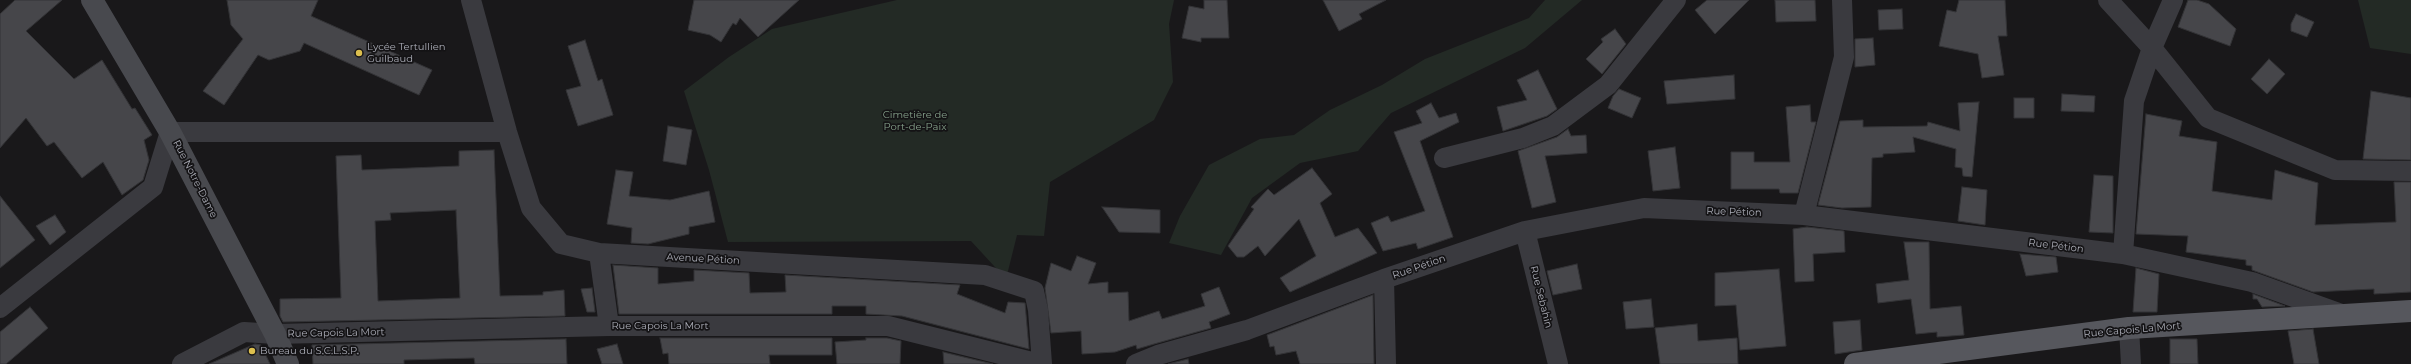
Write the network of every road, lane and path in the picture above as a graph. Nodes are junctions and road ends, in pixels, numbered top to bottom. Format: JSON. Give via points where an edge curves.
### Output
{"nodes":[{"id":1,"x":92,"y":0,"type":"edge"},
{"id":2,"x":471,"y":0,"type":"edge"},
{"id":3,"x":1676,"y":0,"type":"edge"},
{"id":4,"x":1842,"y":0,"type":"edge"},
{"id":5,"x":2108,"y":0,"type":"edge"},
{"id":6,"x":2173,"y":0,"type":"edge"},
{"id":7,"x":2152,"y":48,"type":"junction"},
{"id":8,"x":170,"y":132,"type":"junction"},
{"id":9,"x":507,"y":132,"type":"junction"},
{"id":10,"x":1444,"y":158,"type":"dead end"},
{"id":11,"x":2411,"y":171,"type":"edge"},
{"id":12,"x":1804,"y":215,"type":"junction"},
{"id":13,"x":1525,"y":231,"type":"junction"},
{"id":14,"x":599,"y":253,"type":"junction"},
{"id":15,"x":2123,"y":254,"type":"junction"},
{"id":16,"x":1384,"y":279,"type":"junction"},
{"id":17,"x":0,"y":308,"type":"edge"},
{"id":18,"x":2411,"y":311,"type":"edge"},
{"id":19,"x":2346,"y":316,"type":"junction"},
{"id":20,"x":609,"y":326,"type":"junction"},
{"id":21,"x":2129,"y":328,"type":"junction"},
{"id":22,"x":275,"y":334,"type":"junction"},
{"id":23,"x":182,"y":364,"type":"edge"},
{"id":24,"x":288,"y":364,"type":"edge"},
{"id":25,"x":1041,"y":364,"type":"edge"},
{"id":26,"x":1136,"y":364,"type":"edge"},
{"id":27,"x":1386,"y":364,"type":"edge"},
{"id":28,"x":1558,"y":364,"type":"edge"},
{"id":29,"x":1855,"y":364,"type":"edge"},
{"id":30,"x":2131,"y":364,"type":"edge"}],
"edges":[{"from":1,"to":8,"type":"street","name":"Rue Notre-Dame"},
{"from":2,"to":9,"type":"street","name":"Avenue Pétion"},
{"from":3,"to":10,"type":"street","via":[[1608,85],[1559,122],[1523,138]]},
{"from":4,"to":12,"type":"street","via":[[1844,57]]},
{"from":5,"to":7,"type":"street"},
{"from":6,"to":7,"type":"street"},
{"from":7,"to":11,"type":"street","via":[[2208,118],[2335,170]]},
{"from":7,"to":15,"type":"street","via":[[2134,101]]},
{"from":8,"to":9,"type":"street"},
{"from":8,"to":17,"type":"street","via":[[153,187]]},
{"from":8,"to":22,"type":"street","name":"Rue Notre-Dame"},
{"from":9,"to":14,"type":"street","name":"Avenue Pétion","via":[[531,208],[561,244]]},
{"from":12,"to":13,"type":"street","name":"Rue Pétion","via":[[1644,208]]},
{"from":12,"to":15,"type":"street","name":"Rue Pétion"},
{"from":13,"to":16,"type":"street","name":"Rue Pétion"},
{"from":13,"to":28,"type":"street","name":"Rue Sebahin"},
{"from":14,"to":20,"type":"street"},
{"from":14,"to":25,"type":"street","name":"Avenue Pétion","via":[[985,275],[1034,291],[1038,310]]},
{"from":15,"to":19,"type":"street","name":"Rue Pétion","via":[[2252,282]]},
{"from":16,"to":26,"type":"street","name":"Rue Pétion","via":[[1247,330],[1158,355]]},
{"from":16,"to":27,"type":"street"},
{"from":18,"to":19,"type":"main road","name":"Rue Capois La Mort"},
{"from":19,"to":21,"type":"main road","name":"Rue Capois La Mort"},
{"from":20,"to":22,"type":"street","name":"Rue Capois La Mort"},
{"from":20,"to":25,"type":"street","name":"Rue Capois La Mort","via":[[888,326]]},
{"from":21,"to":29,"type":"main road","name":"Rue Capois La Mort"},
{"from":21,"to":30,"type":"street"},
{"from":22,"to":23,"type":"street","name":"Rue Capois La Mort","via":[[244,332]]},
{"from":22,"to":24,"type":"street","name":"Rue Notre-Dame"}]}
